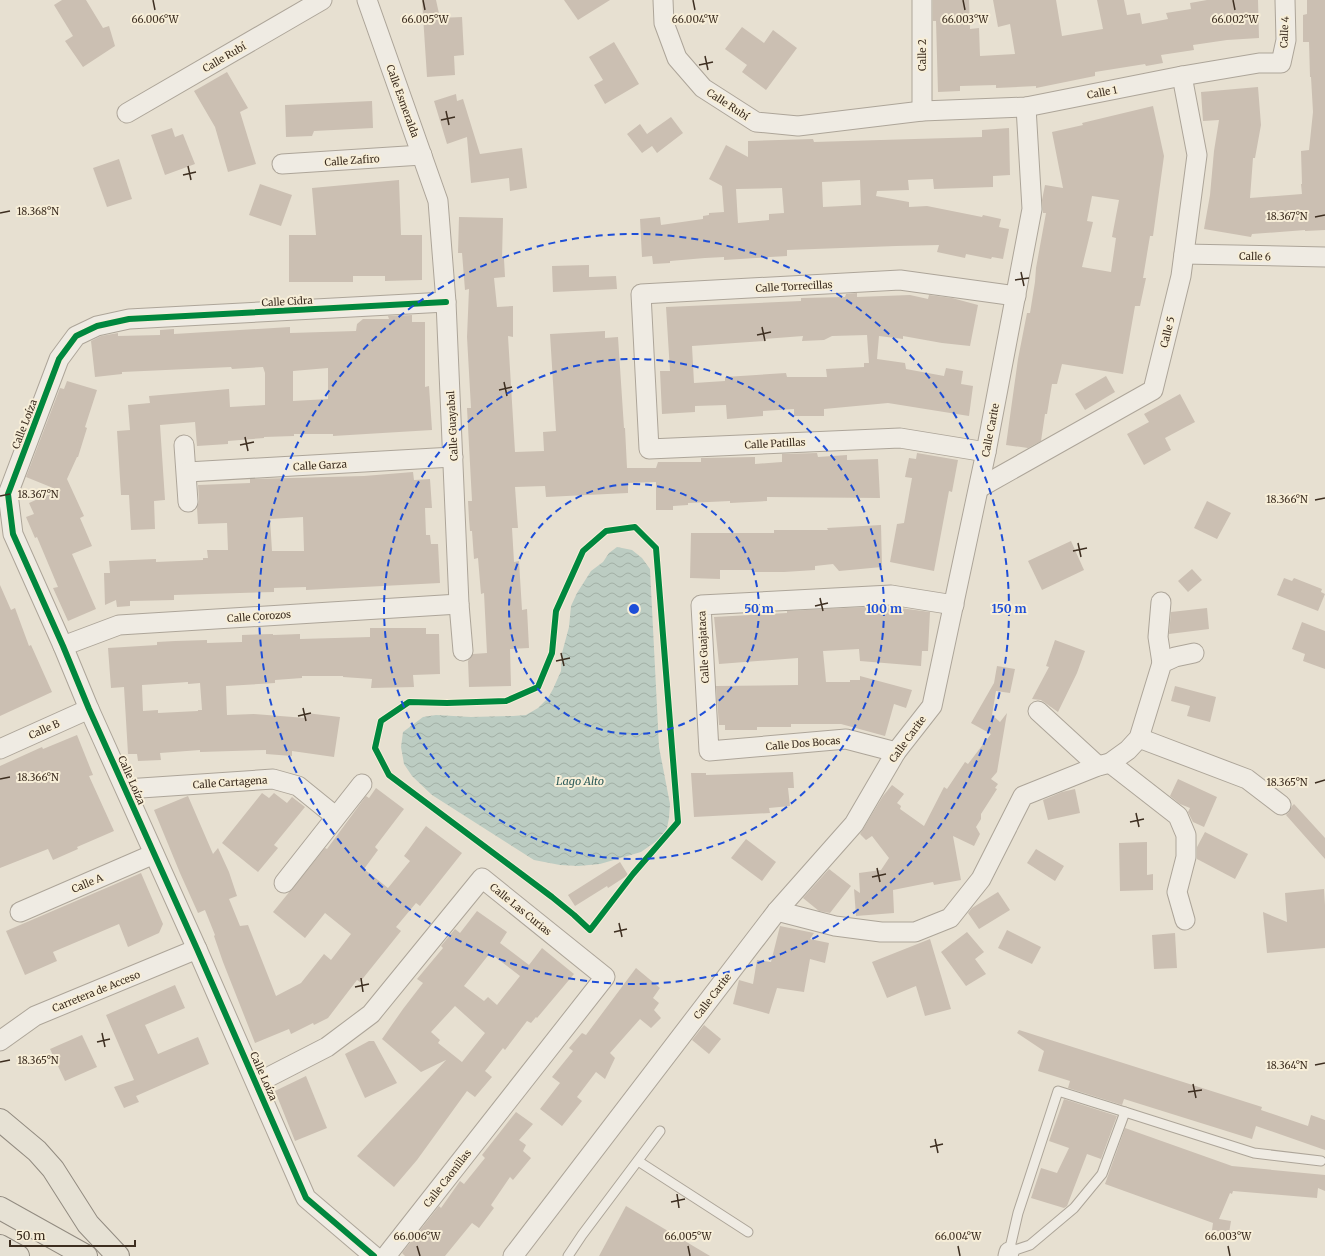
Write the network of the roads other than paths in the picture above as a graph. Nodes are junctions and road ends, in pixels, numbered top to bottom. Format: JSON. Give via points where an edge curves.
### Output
{"nodes":[{"id":1,"x":322,"y":0,"type":"edge"},
{"id":2,"x":367,"y":0,"type":"edge"},
{"id":3,"x":663,"y":0,"type":"edge"},
{"id":4,"x":922,"y":0,"type":"edge"},
{"id":5,"x":1285,"y":0,"type":"edge"},
{"id":6,"x":1281,"y":63,"type":"joint"},
{"id":7,"x":1182,"y":76,"type":"junction"},
{"id":8,"x":1026,"y":107,"type":"junction"},
{"id":9,"x":922,"y":111,"type":"junction"},
{"id":10,"x":127,"y":113,"type":"dead end"},
{"id":11,"x":422,"y":155,"type":"junction"},
{"id":12,"x":282,"y":164,"type":"dead end"},
{"id":13,"x":438,"y":201,"type":"joint"},
{"id":14,"x":1184,"y":254,"type":"junction"},
{"id":15,"x":1325,"y":257,"type":"edge"},
{"id":16,"x":1016,"y":296,"type":"junction"},
{"id":17,"x":446,"y":302,"type":"junction"},
{"id":18,"x":129,"y":319,"type":"joint"},
{"id":19,"x":645,"y":363,"type":"joint"},
{"id":20,"x":184,"y":445,"type":"dead end"},
{"id":21,"x":986,"y":452,"type":"junction"},
{"id":22,"x":454,"y":457,"type":"junction"},
{"id":23,"x":187,"y":472,"type":"junction"},
{"id":24,"x":979,"y":488,"type":"junction"},
{"id":25,"x":188,"y":502,"type":"dead end"},
{"id":26,"x":1161,"y":602,"type":"dead end"},
{"id":27,"x":459,"y":604,"type":"junction"},
{"id":28,"x":954,"y":605,"type":"junction"},
{"id":29,"x":63,"y":646,"type":"junction"},
{"id":30,"x":463,"y":651,"type":"dead end"},
{"id":31,"x":1194,"y":653,"type":"dead end"},
{"id":32,"x":1162,"y":663,"type":"junction"},
{"id":33,"x":89,"y":709,"type":"junction"},
{"id":34,"x":1038,"y":711,"type":"dead end"},
{"id":35,"x":1139,"y":738,"type":"junction"},
{"id":36,"x":0,"y":749,"type":"edge"},
{"id":37,"x":709,"y":751,"type":"joint"},
{"id":38,"x":896,"y":752,"type":"junction"},
{"id":39,"x":1104,"y":765,"type":"junction"},
{"id":40,"x":362,"y":784,"type":"dead end"},
{"id":41,"x":126,"y":790,"type":"junction"},
{"id":42,"x":1281,"y":805,"type":"dead end"},
{"id":43,"x":335,"y":816,"type":"junction"},
{"id":44,"x":154,"y":854,"type":"junction"},
{"id":45,"x":284,"y":883,"type":"dead end"},
{"id":46,"x":777,"y":911,"type":"junction"},
{"id":47,"x":20,"y":912,"type":"dead end"},
{"id":48,"x":1185,"y":920,"type":"dead end"},
{"id":49,"x":198,"y":949,"type":"junction"},
{"id":50,"x":0,"y":1041,"type":"edge"},
{"id":51,"x":257,"y":1083,"type":"junction"},
{"id":52,"x":509,"y":1099,"type":"joint"},
{"id":53,"x":1125,"y":1112,"type":"junction"},
{"id":54,"x":0,"y":1120,"type":"edge"},
{"id":55,"x":660,"y":1131,"type":"dead end"},
{"id":56,"x":638,"y":1161,"type":"junction"},
{"id":57,"x":1322,"y":1161,"type":"dead end"},
{"id":58,"x":0,"y":1208,"type":"edge"},
{"id":59,"x":748,"y":1232,"type":"dead end"},
{"id":60,"x":0,"y":1246,"type":"edge"},
{"id":61,"x":1009,"y":1254,"type":"edge"},
{"id":62,"x":18,"y":1256,"type":"edge"},
{"id":63,"x":86,"y":1256,"type":"edge"},
{"id":64,"x":118,"y":1256,"type":"edge"},
{"id":65,"x":374,"y":1256,"type":"edge"},
{"id":66,"x":386,"y":1256,"type":"edge"},
{"id":67,"x":513,"y":1256,"type":"edge"},
{"id":68,"x":568,"y":1256,"type":"edge"}],
"edges":[{"from":1,"to":10,"type":"street","name":"Calle Rubí"},
{"from":2,"to":11,"type":"street","name":"Calle Esmeralda"},
{"from":3,"to":9,"type":"street","name":"Calle Rubí","via":[[664,23],[677,58],[703,88],[756,122],[798,126]]},
{"from":4,"to":9,"type":"street","name":"Calle 2"},
{"from":5,"to":6,"type":"street","name":"Calle 4","via":[[1286,40]]},
{"from":6,"to":7,"type":"street","name":"Calle 1","via":[[1259,63]]},
{"from":7,"to":8,"type":"street","name":"Calle 1"},
{"from":7,"to":14,"type":"street","name":"Calle 5","via":[[1197,155]]},
{"from":8,"to":9,"type":"street","name":"Calle 1"},
{"from":8,"to":16,"type":"street","name":"Calle Carite","via":[[1032,209]]},
{"from":11,"to":12,"type":"street","name":"Calle Zafiro"},
{"from":11,"to":13,"type":"street","name":"Calle Esmeralda"},
{"from":13,"to":17,"type":"street","name":"Calle Guayabal"},
{"from":14,"to":15,"type":"street","name":"Calle 6"},
{"from":14,"to":24,"type":"street","name":"Calle 5","via":[[1153,390]]},
{"from":16,"to":19,"type":"street","name":"Calle Torrecillas","via":[[900,280],[641,294]]},
{"from":16,"to":21,"type":"street","name":"Calle Carite"},
{"from":17,"to":18,"type":"street","name":"Calle Cidra"},
{"from":17,"to":22,"type":"street","name":"Calle Guayabal"},
{"from":18,"to":29,"type":"street","name":"Calle Loíza","via":[[97,326],[76,336],[59,359],[8,494],[13,534]]},
{"from":19,"to":21,"type":"street","name":"Calle Patillas","via":[[649,449],[900,438]]},
{"from":20,"to":23,"type":"street"},
{"from":21,"to":24,"type":"street","name":"Calle Carite"},
{"from":22,"to":23,"type":"street","name":"Calle Garza"},
{"from":22,"to":27,"type":"street","name":"Calle Guayabal"},
{"from":23,"to":25,"type":"street"},
{"from":24,"to":28,"type":"street","name":"Calle Carite"},
{"from":26,"to":32,"type":"street","via":[[1158,636]]},
{"from":27,"to":29,"type":"street","name":"Calle Corozos","via":[[119,625]]},
{"from":27,"to":30,"type":"street","name":"Calle Guayabal"},
{"from":28,"to":37,"type":"street","name":"Calle Guajataca","via":[[891,594],[701,605]]},
{"from":28,"to":38,"type":"street","name":"Calle Carite","via":[[932,706]]},
{"from":29,"to":33,"type":"street","name":"Calle Loíza"},
{"from":31,"to":32,"type":"street"},
{"from":32,"to":35,"type":"street"},
{"from":33,"to":36,"type":"street","name":"Calle B"},
{"from":33,"to":41,"type":"street","name":"Calle Loíza"},
{"from":34,"to":39,"type":"street"},
{"from":35,"to":39,"type":"street","via":[[1128,750]]},
{"from":35,"to":42,"type":"street","via":[[1247,779]]},
{"from":37,"to":38,"type":"street","name":"Calle Dos Bocas","via":[[846,739]]},
{"from":38,"to":46,"type":"street","name":"Calle Carite","via":[[854,824]]},
{"from":39,"to":46,"type":"street","via":[[1023,796],[981,879],[950,918],[915,932],[881,932],[835,926]]},
{"from":39,"to":48,"type":"street","via":[[1178,816],[1186,835],[1186,857],[1177,892]]},
{"from":40,"to":43,"type":"street"},
{"from":41,"to":43,"type":"street","name":"Calle Cartagena","via":[[273,779],[298,786]]},
{"from":41,"to":44,"type":"street","name":"Calle Loíza"},
{"from":43,"to":45,"type":"street"},
{"from":44,"to":47,"type":"street","name":"Calle A"},
{"from":44,"to":49,"type":"street","name":"Calle Loíza"},
{"from":46,"to":67,"type":"street","name":"Calle Carite"},
{"from":49,"to":50,"type":"street","name":"Carretera de Acceso","via":[[35,1016]]},
{"from":49,"to":51,"type":"street","name":"Calle Loíza"},
{"from":51,"to":52,"type":"street","name":"Calle Las Curias","via":[[327,1047],[371,1014],[482,878],[605,977]]},
{"from":51,"to":65,"type":"street","name":"Calle Loíza","via":[[306,1198]]},
{"from":52,"to":66,"type":"street","name":"Calle Caonillas"},
{"from":53,"to":57,"type":"lane","via":[[1254,1153]]},
{"from":53,"to":61,"type":"lane","via":[[1102,1174],[1063,1218],[1030,1245]]},
{"from":53,"to":61,"type":"lane","via":[[1058,1091],[1018,1213]]},
{"from":54,"to":64,"type":"main road","via":[[36,1150],[53,1169],[88,1224]]},
{"from":55,"to":56,"type":"lane"},
{"from":56,"to":59,"type":"lane"},
{"from":56,"to":68,"type":"lane"},
{"from":58,"to":63,"type":"main road"},
{"from":60,"to":62,"type":"main road"}]}
